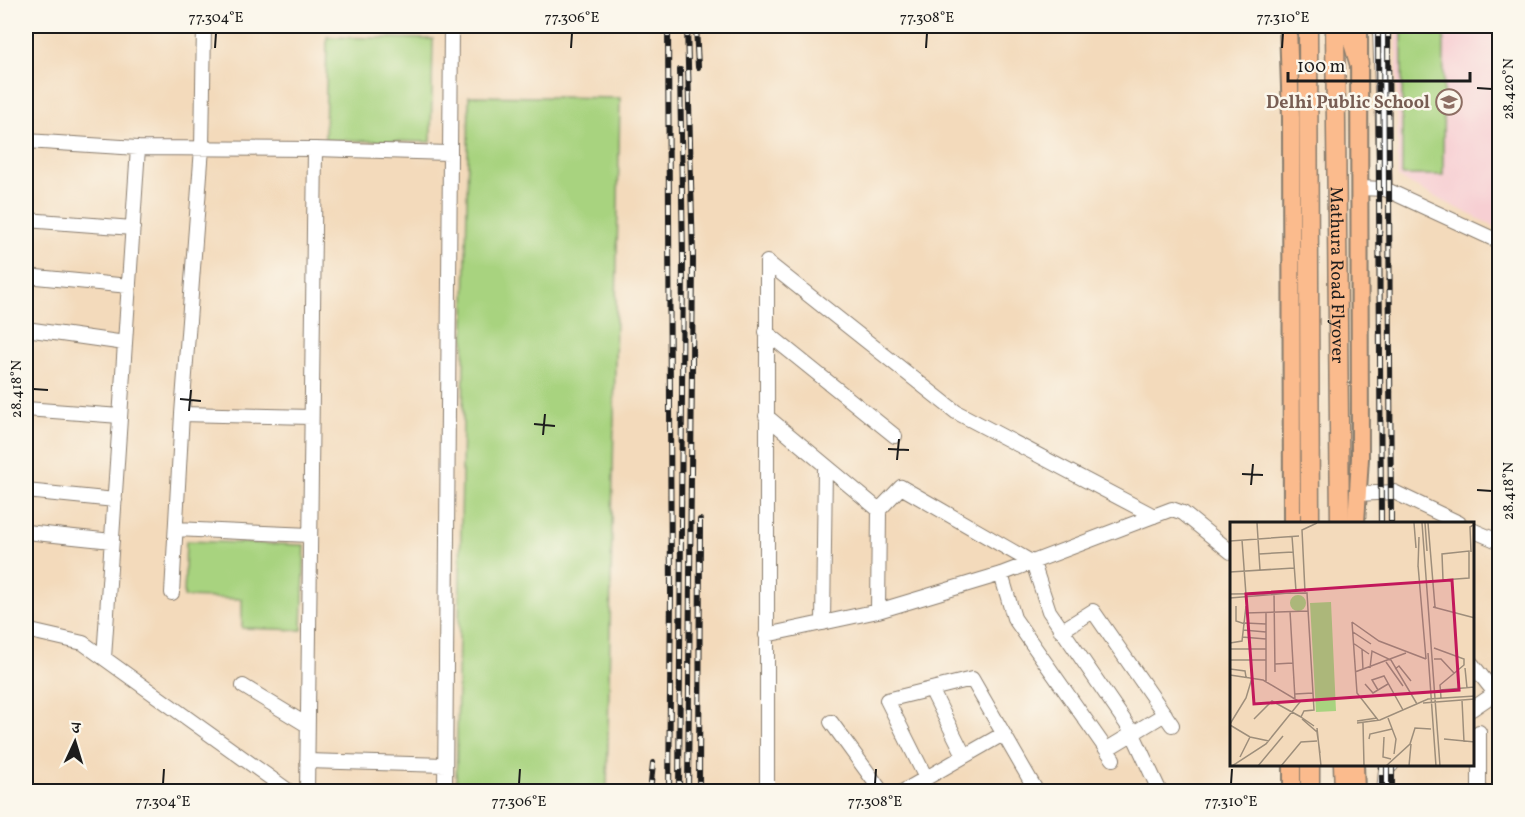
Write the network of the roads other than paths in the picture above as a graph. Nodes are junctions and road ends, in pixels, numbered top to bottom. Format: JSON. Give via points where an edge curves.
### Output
{"nodes":[{"id":1,"x":204,"y":26,"type":"edge"},
{"id":2,"x":451,"y":26,"type":"edge"},
{"id":3,"x":1288,"y":26,"type":"edge"},
{"id":4,"x":1308,"y":26,"type":"edge"},
{"id":5,"x":1335,"y":26,"type":"edge"},
{"id":6,"x":1348,"y":26,"type":"edge"},
{"id":7,"x":1359,"y":26,"type":"edge"},
{"id":8,"x":1380,"y":26,"type":"edge"},
{"id":9,"x":1359,"y":63,"type":"junction"},
{"id":10,"x":26,"y":141,"type":"edge"},
{"id":11,"x":138,"y":148,"type":"junction"},
{"id":12,"x":202,"y":148,"type":"junction"},
{"id":13,"x":315,"y":149,"type":"junction"},
{"id":14,"x":449,"y":153,"type":"junction"},
{"id":15,"x":1360,"y":188,"type":"junction"},
{"id":16,"x":1385,"y":189,"type":"junction"},
{"id":17,"x":26,"y":220,"type":"edge"},
{"id":18,"x":133,"y":228,"type":"junction"},
{"id":19,"x":1500,"y":242,"type":"edge"},
{"id":20,"x":26,"y":276,"type":"edge"},
{"id":21,"x":129,"y":286,"type":"junction"},
{"id":22,"x":26,"y":328,"type":"edge"},
{"id":23,"x":766,"y":332,"type":"junction"},
{"id":24,"x":125,"y":344,"type":"junction"},
{"id":25,"x":26,"y":409,"type":"edge"},
{"id":26,"x":182,"y":414,"type":"junction"},
{"id":27,"x":120,"y":416,"type":"junction"},
{"id":28,"x":311,"y":417,"type":"junction"},
{"id":29,"x":766,"y":417,"type":"junction"},
{"id":30,"x":895,"y":436,"type":"dead end"},
{"id":31,"x":825,"y":466,"type":"junction"},
{"id":32,"x":26,"y":491,"type":"edge"},
{"id":33,"x":1358,"y":494,"type":"junction"},
{"id":34,"x":115,"y":500,"type":"junction"},
{"id":35,"x":879,"y":510,"type":"junction"},
{"id":36,"x":1154,"y":516,"type":"junction"},
{"id":37,"x":1292,"y":522,"type":"edge"},
{"id":38,"x":1310,"y":522,"type":"edge"},
{"id":39,"x":1340,"y":522,"type":"edge"},
{"id":40,"x":1356,"y":522,"type":"edge"},
{"id":41,"x":1457,"y":522,"type":"edge"},
{"id":42,"x":176,"y":528,"type":"junction"},
{"id":43,"x":1474,"y":530,"type":"edge"},
{"id":44,"x":26,"y":532,"type":"edge"},
{"id":45,"x":310,"y":535,"type":"junction"},
{"id":46,"x":112,"y":541,"type":"junction"},
{"id":47,"x":1500,"y":542,"type":"edge"},
{"id":48,"x":1230,"y":552,"type":"edge"},
{"id":49,"x":1033,"y":563,"type":"junction"},
{"id":50,"x":1001,"y":574,"type":"junction"},
{"id":51,"x":172,"y":593,"type":"dead end"},
{"id":52,"x":878,"y":611,"type":"junction"},
{"id":53,"x":823,"y":623,"type":"junction"},
{"id":54,"x":26,"y":630,"type":"edge"},
{"id":55,"x":1061,"y":631,"type":"junction"},
{"id":56,"x":766,"y":635,"type":"junction"},
{"id":57,"x":104,"y":658,"type":"junction"},
{"id":58,"x":1474,"y":665,"type":"edge"},
{"id":59,"x":243,"y":686,"type":"dead end"},
{"id":60,"x":931,"y":689,"type":"junction"},
{"id":61,"x":1497,"y":692,"type":"edge"},
{"id":62,"x":1474,"y":708,"type":"edge"},
{"id":63,"x":831,"y":722,"type":"dead end"},
{"id":64,"x":307,"y":725,"type":"junction"},
{"id":65,"x":1132,"y":732,"type":"junction"},
{"id":66,"x":1479,"y":732,"type":"dead end"},
{"id":67,"x":1003,"y":734,"type":"junction"},
{"id":68,"x":964,"y":755,"type":"junction"},
{"id":69,"x":307,"y":761,"type":"junction"},
{"id":70,"x":445,"y":765,"type":"junction"},
{"id":71,"x":1292,"y":766,"type":"edge"},
{"id":72,"x":1310,"y":766,"type":"edge"},
{"id":73,"x":1343,"y":766,"type":"edge"},
{"id":74,"x":1355,"y":766,"type":"edge"},
{"id":75,"x":1361,"y":766,"type":"edge"},
{"id":76,"x":1391,"y":766,"type":"edge"},
{"id":77,"x":926,"y":778,"type":"junction"},
{"id":78,"x":290,"y":792,"type":"edge"},
{"id":79,"x":307,"y":792,"type":"edge"},
{"id":80,"x":445,"y":792,"type":"edge"},
{"id":81,"x":767,"y":792,"type":"edge"},
{"id":82,"x":882,"y":792,"type":"edge"},
{"id":83,"x":902,"y":792,"type":"edge"},
{"id":84,"x":1037,"y":792,"type":"edge"},
{"id":85,"x":1160,"y":792,"type":"edge"},
{"id":86,"x":1292,"y":792,"type":"edge"},
{"id":87,"x":1310,"y":792,"type":"edge"},
{"id":88,"x":1344,"y":792,"type":"edge"},
{"id":89,"x":1356,"y":792,"type":"edge"},
{"id":90,"x":1362,"y":792,"type":"edge"},
{"id":91,"x":1384,"y":792,"type":"edge"},
{"id":92,"x":1479,"y":792,"type":"edge"}],
"edges":[{"from":1,"to":12,"type":"street"},
{"from":2,"to":14,"type":"street"},
{"from":3,"to":37,"type":"main road"},
{"from":4,"to":38,"type":"highway","name":"Mathura Road Flyover"},
{"from":5,"to":39,"type":"highway","name":"Mathura Road Flyover"},
{"from":6,"to":9,"type":"highway"},
{"from":7,"to":9,"type":"main road"},
{"from":8,"to":16,"type":"street"},
{"from":9,"to":15,"type":"main road"},
{"from":10,"to":11,"type":"street"},
{"from":11,"to":12,"type":"street"},
{"from":11,"to":18,"type":"street"},
{"from":12,"to":13,"type":"street"},
{"from":12,"to":26,"type":"street"},
{"from":13,"to":14,"type":"street"},
{"from":13,"to":28,"type":"street"},
{"from":14,"to":70,"type":"street"},
{"from":15,"to":16,"type":"street"},
{"from":15,"to":33,"type":"main road"},
{"from":16,"to":19,"type":"street"},
{"from":17,"to":18,"type":"street"},
{"from":18,"to":21,"type":"street"},
{"from":20,"to":21,"type":"street"},
{"from":21,"to":24,"type":"street"},
{"from":22,"to":24,"type":"street"},
{"from":23,"to":29,"type":"street"},
{"from":23,"to":30,"type":"street"},
{"from":23,"to":36,"type":"street","via":[[767,262],[956,412]]},
{"from":24,"to":27,"type":"street"},
{"from":25,"to":27,"type":"street"},
{"from":26,"to":28,"type":"street"},
{"from":26,"to":42,"type":"street"},
{"from":27,"to":34,"type":"street"},
{"from":28,"to":45,"type":"street"},
{"from":29,"to":31,"type":"street"},
{"from":29,"to":56,"type":"street"},
{"from":31,"to":35,"type":"street"},
{"from":31,"to":53,"type":"street"},
{"from":32,"to":34,"type":"street"},
{"from":33,"to":40,"type":"main road"},
{"from":33,"to":41,"type":"street","via":[[1394,492]]},
{"from":34,"to":46,"type":"street"},
{"from":35,"to":49,"type":"street","via":[[901,487]]},
{"from":35,"to":52,"type":"street"},
{"from":36,"to":48,"type":"street","via":[[1172,509],[1183,513]]},
{"from":36,"to":49,"type":"street"},
{"from":42,"to":45,"type":"street"},
{"from":42,"to":51,"type":"street"},
{"from":43,"to":47,"type":"street"},
{"from":44,"to":46,"type":"street"},
{"from":45,"to":64,"type":"street"},
{"from":46,"to":57,"type":"street"},
{"from":49,"to":50,"type":"street"},
{"from":49,"to":55,"type":"street","via":[[1049,611]]},
{"from":50,"to":52,"type":"street"},
{"from":50,"to":65,"type":"street","via":[[1014,618],[1110,754]]},
{"from":52,"to":53,"type":"street"},
{"from":53,"to":56,"type":"street"},
{"from":54,"to":57,"type":"street","via":[[83,643]]},
{"from":55,"to":65,"type":"street"},
{"from":55,"to":65,"type":"street","via":[[1093,611],[1168,719]]},
{"from":56,"to":81,"type":"street"},
{"from":57,"to":78,"type":"street"},
{"from":58,"to":61,"type":"street"},
{"from":59,"to":64,"type":"street"},
{"from":60,"to":67,"type":"street","via":[[972,679]]},
{"from":60,"to":68,"type":"street"},
{"from":60,"to":77,"type":"street","via":[[887,700]]},
{"from":61,"to":62,"type":"street"},
{"from":63,"to":82,"type":"street"},
{"from":64,"to":69,"type":"street"},
{"from":65,"to":85,"type":"street"},
{"from":66,"to":92,"type":"street"},
{"from":67,"to":68,"type":"street"},
{"from":67,"to":84,"type":"street"},
{"from":68,"to":77,"type":"street"},
{"from":69,"to":70,"type":"street"},
{"from":69,"to":79,"type":"street"},
{"from":70,"to":80,"type":"street"},
{"from":71,"to":86,"type":"main road"},
{"from":72,"to":87,"type":"highway"},
{"from":73,"to":88,"type":"highway"},
{"from":74,"to":89,"type":"main road"},
{"from":75,"to":90,"type":"main road"},
{"from":76,"to":91,"type":"street","via":[[1386,770]]},
{"from":77,"to":83,"type":"street"}]}
